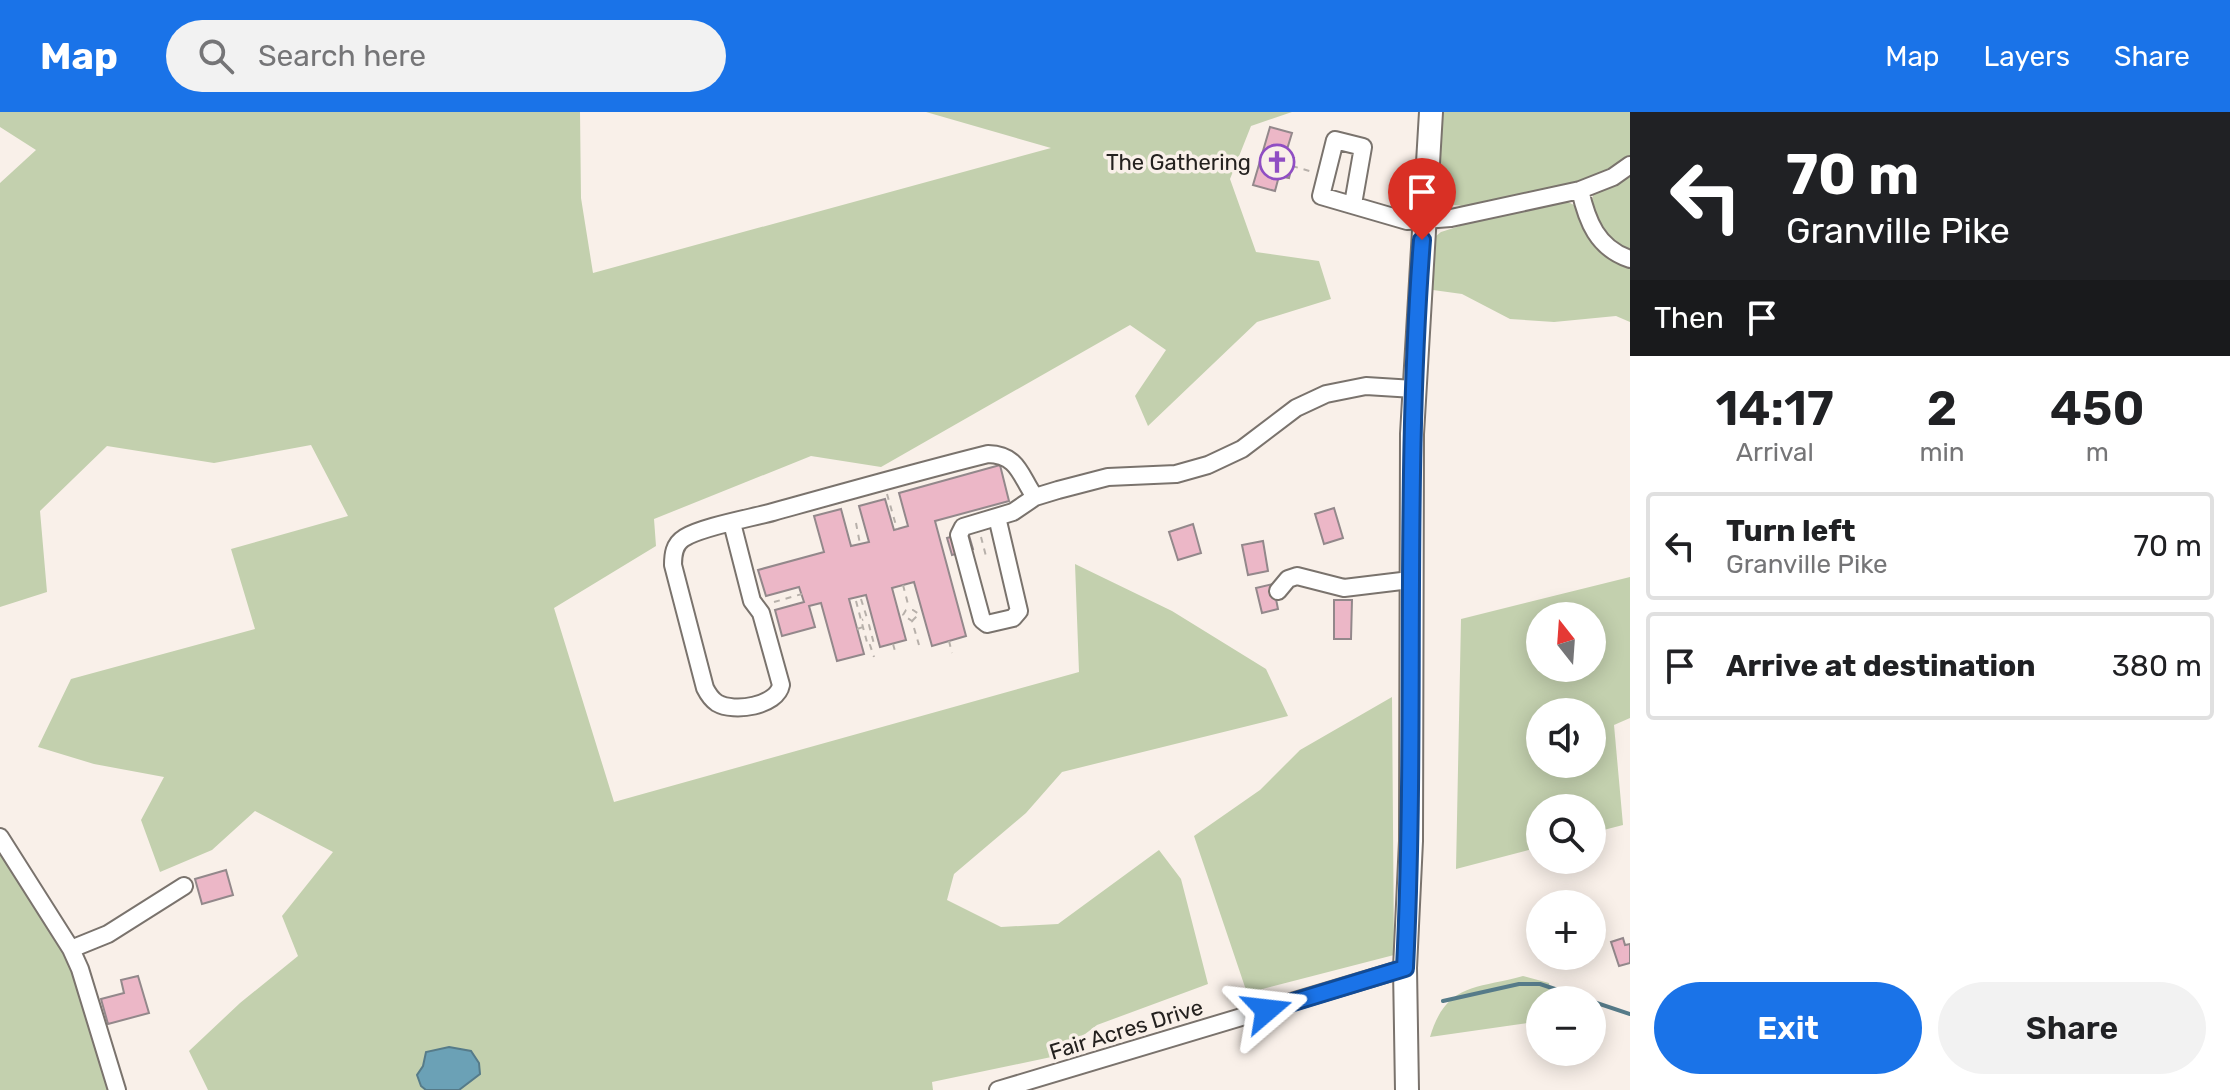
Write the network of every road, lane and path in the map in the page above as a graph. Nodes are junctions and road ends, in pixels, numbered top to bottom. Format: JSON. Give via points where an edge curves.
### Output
{"nodes":[{"id":1,"x":1431,"y":112,"type":"edge"},
{"id":2,"x":1630,"y":165,"type":"edge"},
{"id":3,"x":1292,"y":166,"type":"dead end"},
{"id":4,"x":1326,"y":176,"type":"junction"},
{"id":5,"x":1580,"y":190,"type":"junction"},
{"id":6,"x":1353,"y":204,"type":"junction"},
{"id":7,"x":1424,"y":220,"type":"junction"},
{"id":8,"x":1630,"y":259,"type":"edge"},
{"id":9,"x":1414,"y":389,"type":"junction"},
{"id":10,"x":886,"y":489,"type":"dead end"},
{"id":11,"x":1035,"y":497,"type":"junction"},
{"id":12,"x":997,"y":517,"type":"junction"},
{"id":13,"x":732,"y":523,"type":"junction"},
{"id":14,"x":856,"y":523,"type":"dead end"},
{"id":15,"x":897,"y":529,"type":"dead end"},
{"id":16,"x":979,"y":532,"type":"dead end"},
{"id":17,"x":860,"y":544,"type":"dead end"},
{"id":18,"x":987,"y":560,"type":"dead end"},
{"id":19,"x":1410,"y":580,"type":"junction"},
{"id":20,"x":903,"y":585,"type":"dead end"},
{"id":21,"x":1278,"y":591,"type":"dead end"},
{"id":22,"x":802,"y":594,"type":"dead end"},
{"id":23,"x":861,"y":599,"type":"dead end"},
{"id":24,"x":856,"y":601,"type":"dead end"},
{"id":25,"x":769,"y":603,"type":"dead end"},
{"id":26,"x":910,"y":609,"type":"junction"},
{"id":27,"x":861,"y":620,"type":"junction"},
{"id":28,"x":912,"y":621,"type":"junction"},
{"id":29,"x":863,"y":627,"type":"junction"},
{"id":30,"x":857,"y":629,"type":"dead end"},
{"id":31,"x":949,"y":641,"type":"dead end"},
{"id":32,"x":893,"y":644,"type":"dead end"},
{"id":33,"x":919,"y":645,"type":"dead end"},
{"id":34,"x":895,"y":651,"type":"dead end"},
{"id":35,"x":952,"y":653,"type":"dead end"},
{"id":36,"x":874,"y":657,"type":"dead end"},
{"id":37,"x":0,"y":837,"type":"edge"},
{"id":38,"x":184,"y":886,"type":"dead end"},
{"id":39,"x":71,"y":949,"type":"junction"},
{"id":40,"x":1405,"y":968,"type":"junction"},
{"id":41,"x":117,"y":1090,"type":"edge"},
{"id":42,"x":998,"y":1090,"type":"edge"},
{"id":43,"x":1407,"y":1090,"type":"edge"}],
"edges":[{"from":1,"to":7,"type":"highway"},
{"from":2,"to":5,"type":"street"},
{"from":3,"to":4,"type":"path"},
{"from":4,"to":6,"type":"street","via":[[1321,196]]},
{"from":4,"to":6,"type":"street","via":[[1335,140],[1363,147]]},
{"from":5,"to":7,"type":"street"},
{"from":5,"to":8,"type":"street","via":[[1598,238]]},
{"from":6,"to":7,"type":"street","via":[[1407,221]]},
{"from":7,"to":9,"type":"highway"},
{"from":9,"to":11,"type":"street","via":[[1341,390],[1296,408],[1242,449],[1208,465],[1176,474],[1108,477]]},
{"from":9,"to":19,"type":"highway"},
{"from":10,"to":15,"type":"path"},
{"from":11,"to":12,"type":"street"},
{"from":11,"to":13,"type":"street","via":[[1013,461],[988,454]]},
{"from":12,"to":12,"type":"street","via":[[959,533],[987,624],[1013,618],[1019,611]]},
{"from":13,"to":13,"type":"street","via":[[684,538],[676,545],[673,560],[706,691],[716,703],[736,707],[770,700],[781,685]]},
{"from":14,"to":17,"type":"path"},
{"from":16,"to":18,"type":"path"},
{"from":19,"to":21,"type":"street","via":[[1344,588],[1297,576]]},
{"from":19,"to":40,"type":"highway","via":[[1411,841]]},
{"from":20,"to":26,"type":"path"},
{"from":22,"to":25,"type":"path"},
{"from":23,"to":27,"type":"path","via":[[867,618]]},
{"from":24,"to":27,"type":"path"},
{"from":26,"to":28,"type":"path","via":[[919,614]]},
{"from":26,"to":28,"type":"path","via":[[903,615]]},
{"from":27,"to":29,"type":"path"},
{"from":28,"to":33,"type":"path"},
{"from":29,"to":30,"type":"path"},
{"from":29,"to":36,"type":"path"},
{"from":31,"to":35,"type":"path"},
{"from":32,"to":34,"type":"path"},
{"from":37,"to":39,"type":"street"},
{"from":38,"to":39,"type":"street","via":[[108,934]]},
{"from":39,"to":41,"type":"street"},
{"from":40,"to":42,"type":"street","name":"Fair Acres Drive"},
{"from":40,"to":43,"type":"highway"}]}
